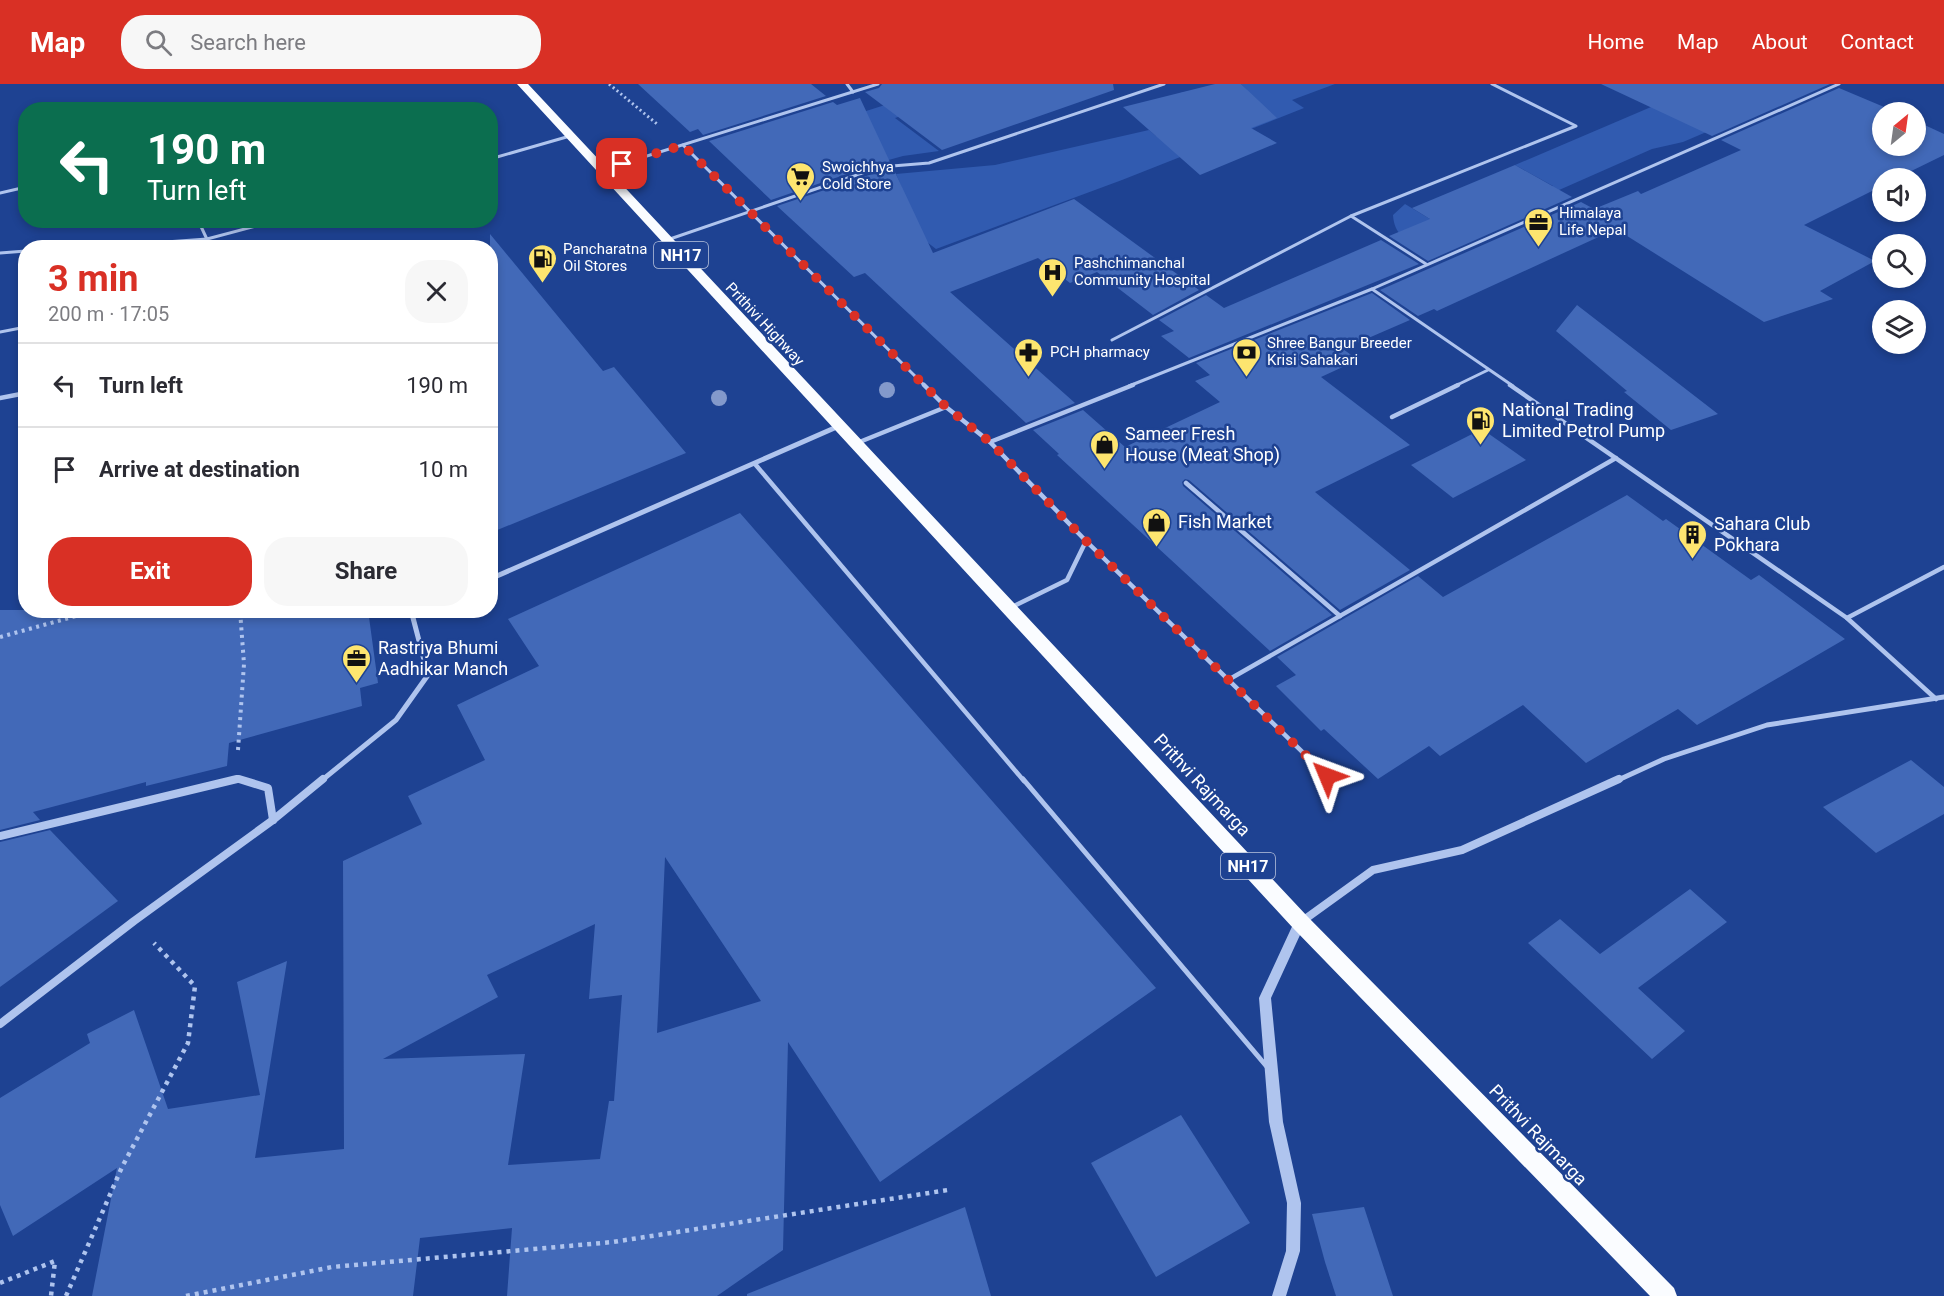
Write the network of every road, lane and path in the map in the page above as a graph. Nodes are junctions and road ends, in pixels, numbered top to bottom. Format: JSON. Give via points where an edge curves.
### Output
{"nodes":[{"id":1,"x":522,"y":84,"type":"edge"},
{"id":2,"x":609,"y":84,"type":"edge"},
{"id":3,"x":847,"y":84,"type":"edge"},
{"id":4,"x":878,"y":84,"type":"edge"},
{"id":5,"x":1164,"y":84,"type":"edge"},
{"id":6,"x":1492,"y":84,"type":"edge"},
{"id":7,"x":1839,"y":84,"type":"edge"},
{"id":8,"x":853,"y":92,"type":"junction"},
{"id":9,"x":570,"y":136,"type":"junction"},
{"id":10,"x":683,"y":145,"type":"junction"},
{"id":11,"x":498,"y":157,"type":"edge"},
{"id":12,"x":602,"y":171,"type":"junction"},
{"id":13,"x":18,"y":189,"type":"edge"},
{"id":14,"x":0,"y":193,"type":"edge"},
{"id":15,"x":751,"y":212,"type":"junction"},
{"id":16,"x":1352,"y":216,"type":"junction"},
{"id":17,"x":202,"y":228,"type":"edge"},
{"id":18,"x":249,"y":228,"type":"edge"},
{"id":19,"x":207,"y":239,"type":"junction"},
{"id":20,"x":193,"y":240,"type":"edge"},
{"id":21,"x":667,"y":240,"type":"junction"},
{"id":22,"x":18,"y":252,"type":"edge"},
{"id":23,"x":0,"y":253,"type":"edge"},
{"id":24,"x":1426,"y":264,"type":"junction"},
{"id":25,"x":1371,"y":289,"type":"junction"},
{"id":26,"x":18,"y":329,"type":"edge"},
{"id":27,"x":0,"y":332,"type":"edge"},
{"id":28,"x":1112,"y":340,"type":"dead end"},
{"id":29,"x":1488,"y":370,"type":"junction"},
{"id":30,"x":18,"y":395,"type":"edge"},
{"id":31,"x":0,"y":398,"type":"edge"},
{"id":32,"x":946,"y":407,"type":"junction"},
{"id":33,"x":1392,"y":417,"type":"dead end"},
{"id":34,"x":839,"y":426,"type":"junction"},
{"id":35,"x":990,"y":442,"type":"junction"},
{"id":36,"x":857,"y":444,"type":"junction"},
{"id":37,"x":1616,"y":458,"type":"junction"},
{"id":38,"x":755,"y":464,"type":"junction"},
{"id":39,"x":1186,"y":483,"type":"dead end"},
{"id":40,"x":1086,"y":541,"type":"junction"},
{"id":41,"x":1944,"y":567,"type":"edge"},
{"id":42,"x":498,"y":576,"type":"edge"},
{"id":43,"x":1009,"y":609,"type":"junction"},
{"id":44,"x":1340,"y":616,"type":"junction"},
{"id":45,"x":69,"y":618,"type":"edge"},
{"id":46,"x":241,"y":618,"type":"edge"},
{"id":47,"x":413,"y":618,"type":"edge"},
{"id":48,"x":1847,"y":618,"type":"junction"},
{"id":49,"x":0,"y":637,"type":"edge"},
{"id":50,"x":1228,"y":680,"type":"junction"},
{"id":51,"x":1944,"y":697,"type":"edge"},
{"id":52,"x":1936,"y":699,"type":"junction"},
{"id":53,"x":1327,"y":776,"type":"dead end"},
{"id":54,"x":238,"y":780,"type":"junction"},
{"id":55,"x":273,"y":820,"type":"junction"},
{"id":56,"x":0,"y":836,"type":"edge"},
{"id":57,"x":134,"y":921,"type":"junction"},
{"id":58,"x":1300,"y":922,"type":"junction"},
{"id":59,"x":0,"y":1024,"type":"edge"},
{"id":60,"x":1272,"y":1072,"type":"junction"},
{"id":61,"x":948,"y":1190,"type":"dead end"},
{"id":62,"x":0,"y":1283,"type":"edge"},
{"id":63,"x":51,"y":1296,"type":"edge"},
{"id":64,"x":66,"y":1296,"type":"edge"},
{"id":65,"x":186,"y":1296,"type":"edge"},
{"id":66,"x":1279,"y":1296,"type":"edge"},
{"id":67,"x":1666,"y":1296,"type":"edge"}],
"edges":[{"from":1,"to":9,"type":"highway","name":"Prithivi Highway","number":"NH17"},
{"from":2,"to":10,"type":"path"},
{"from":3,"to":8,"type":"lane"},
{"from":4,"to":8,"type":"lane"},
{"from":5,"to":15,"type":"lane","via":[[929,163],[880,166]]},
{"from":6,"to":16,"type":"lane","via":[[1575,126]]},
{"from":7,"to":24,"type":"lane"},
{"from":8,"to":10,"type":"lane"},
{"from":9,"to":11,"type":"lane"},
{"from":9,"to":12,"type":"highway","name":"Prithivi Highway","number":"NH17"},
{"from":10,"to":12,"type":"lane"},
{"from":10,"to":15,"type":"lane"},
{"from":12,"to":21,"type":"highway","name":"Prithivi Highway","number":"NH17"},
{"from":13,"to":14,"type":"lane"},
{"from":15,"to":21,"type":"lane"},
{"from":15,"to":32,"type":"lane"},
{"from":16,"to":24,"type":"lane"},
{"from":16,"to":28,"type":"lane"},
{"from":17,"to":19,"type":"lane"},
{"from":18,"to":19,"type":"lane"},
{"from":19,"to":20,"type":"lane"},
{"from":21,"to":34,"type":"highway","name":"Prithivi Highway","number":"NH17"},
{"from":22,"to":23,"type":"lane"},
{"from":24,"to":25,"type":"lane"},
{"from":25,"to":29,"type":"lane"},
{"from":25,"to":35,"type":"lane"},
{"from":26,"to":27,"type":"lane"},
{"from":29,"to":33,"type":"lane"},
{"from":29,"to":37,"type":"lane"},
{"from":30,"to":31,"type":"lane"},
{"from":32,"to":35,"type":"lane"},
{"from":32,"to":36,"type":"lane"},
{"from":34,"to":36,"type":"highway","name":"Prithvi Rajmarga","number":"NH17"},
{"from":34,"to":38,"type":"street"},
{"from":35,"to":40,"type":"lane"},
{"from":36,"to":43,"type":"highway","name":"Prithvi Rajmarga","number":"NH17"},
{"from":37,"to":44,"type":"lane"},
{"from":37,"to":48,"type":"lane"},
{"from":38,"to":42,"type":"street"},
{"from":38,"to":60,"type":"lane"},
{"from":39,"to":44,"type":"lane"},
{"from":40,"to":43,"type":"lane","via":[[1067,580]]},
{"from":40,"to":50,"type":"lane"},
{"from":41,"to":48,"type":"lane"},
{"from":43,"to":58,"type":"highway","name":"Prithvi Rajmarga","number":"NH17"},
{"from":44,"to":50,"type":"lane"},
{"from":45,"to":49,"type":"path"},
{"from":46,"to":54,"type":"path","via":[[244,664]]},
{"from":47,"to":55,"type":"street","via":[[428,675],[396,720]]},
{"from":48,"to":52,"type":"lane"},
{"from":50,"to":53,"type":"lane"},
{"from":51,"to":52,"type":"street"},
{"from":52,"to":58,"type":"street","via":[[1767,725],[1664,759],[1462,850],[1372,870]]},
{"from":54,"to":55,"type":"street","via":[[268,788]]},
{"from":54,"to":56,"type":"street"},
{"from":55,"to":57,"type":"street"},
{"from":57,"to":59,"type":"street"},
{"from":57,"to":64,"type":"path","via":[[195,986],[188,1043],[122,1167]]},
{"from":58,"to":60,"type":"street","via":[[1265,998]]},
{"from":58,"to":67,"type":"highway","name":"Prithvi Rajmarga","number":"NH17"},
{"from":60,"to":66,"type":"street","via":[[1276,1122],[1294,1203],[1293,1251]]},
{"from":61,"to":65,"type":"path","via":[[613,1242],[332,1267]]},
{"from":62,"to":63,"type":"path","via":[[55,1261]]}]}
